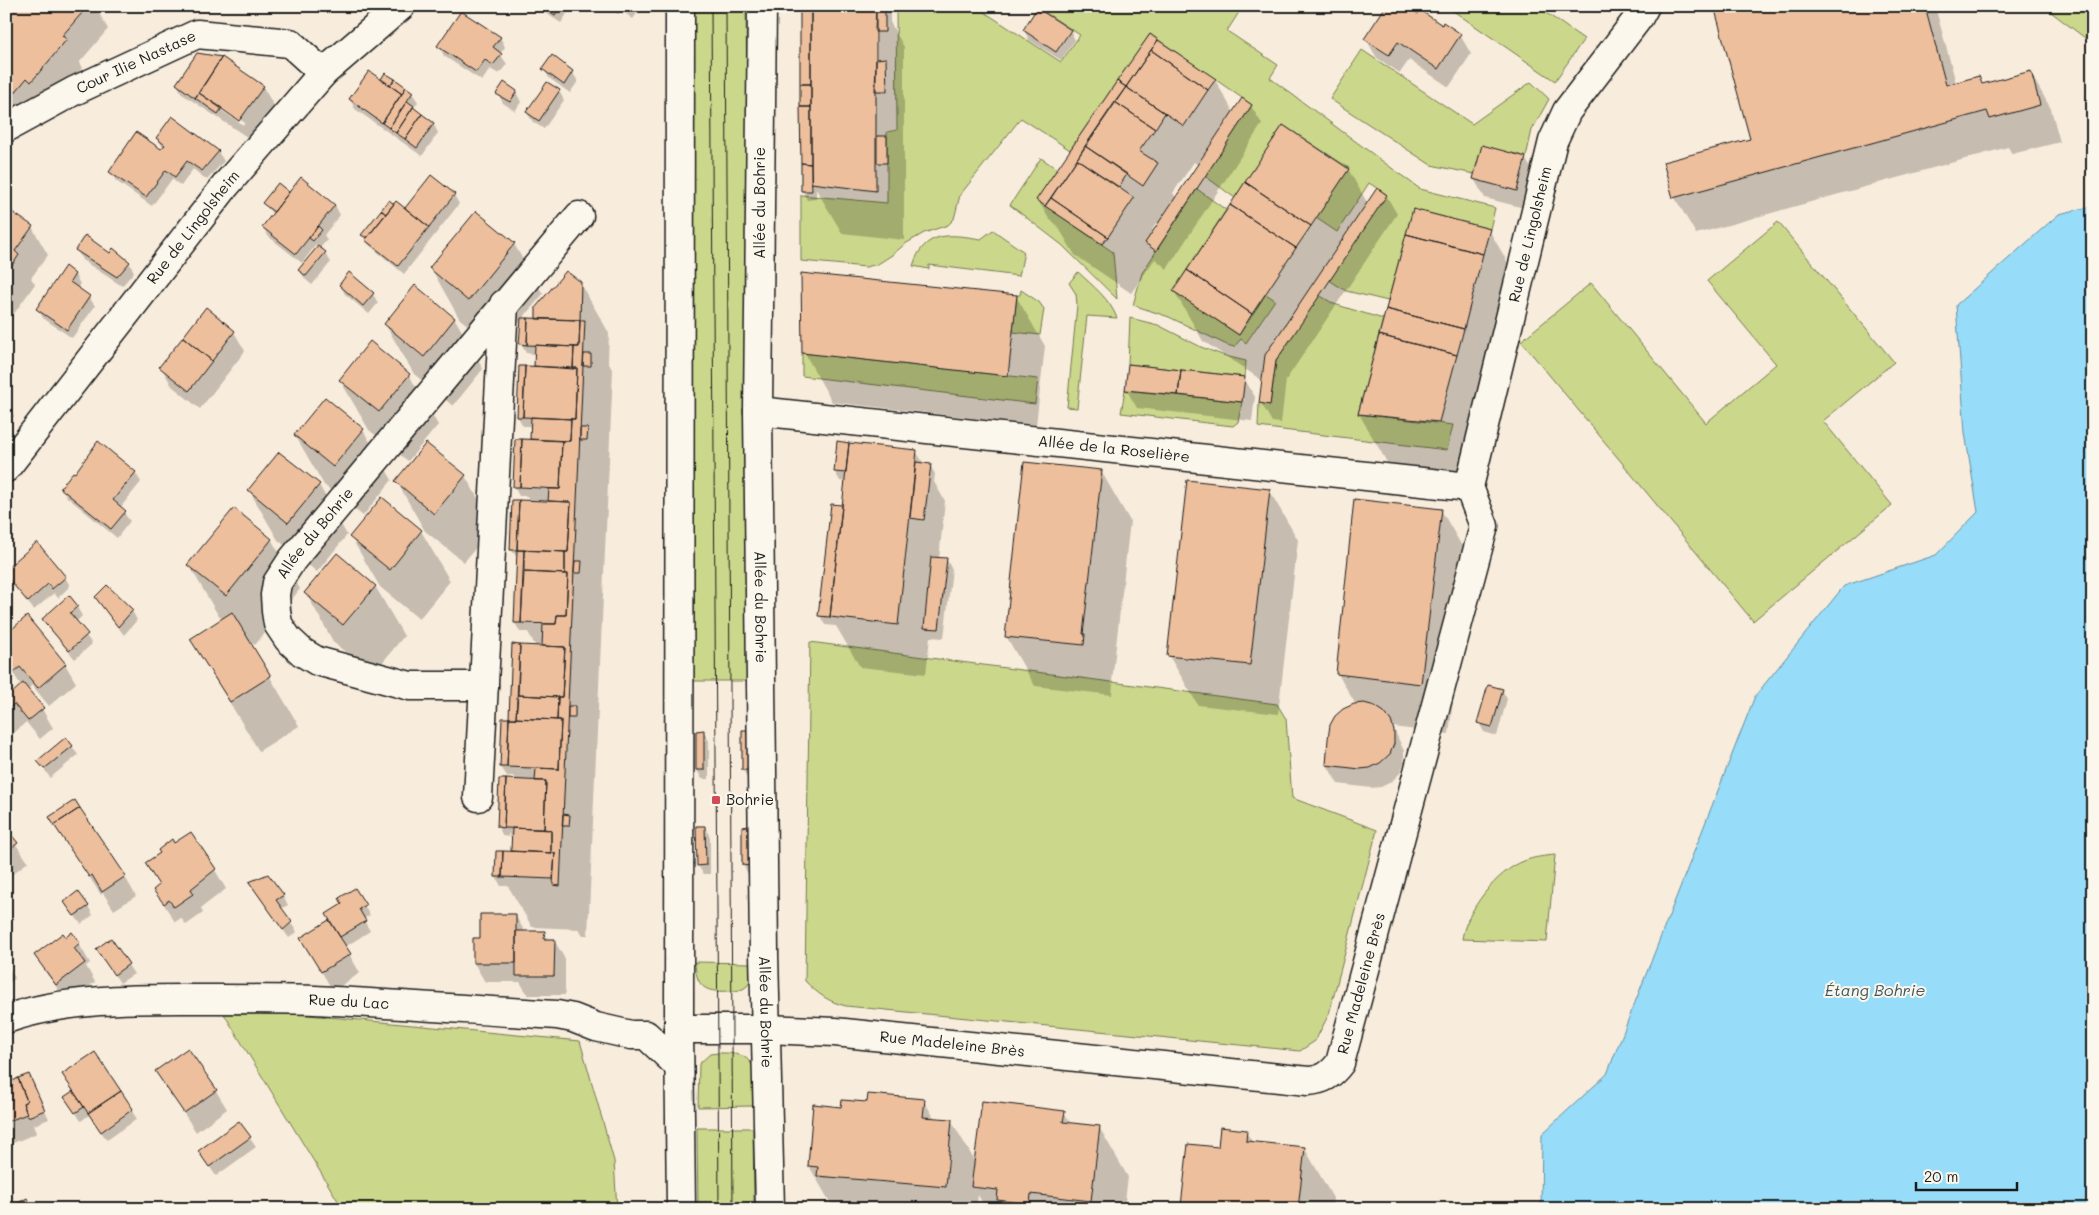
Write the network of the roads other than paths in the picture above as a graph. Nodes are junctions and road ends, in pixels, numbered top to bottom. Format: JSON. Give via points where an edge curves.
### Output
{"nodes":[{"id":1,"x":401,"y":6,"type":"edge"},
{"id":2,"x":680,"y":6,"type":"edge"},
{"id":3,"x":762,"y":6,"type":"edge"},
{"id":4,"x":1645,"y":6,"type":"edge"},
{"id":5,"x":323,"y":73,"type":"junction"},
{"id":6,"x":6,"y":128,"type":"edge"},
{"id":7,"x":579,"y":216,"type":"dead end"},
{"id":8,"x":504,"y":304,"type":"junction"},
{"id":9,"x":758,"y":411,"type":"junction"},
{"id":10,"x":6,"y":468,"type":"edge"},
{"id":11,"x":1469,"y":487,"type":"junction"},
{"id":12,"x":484,"y":686,"type":"junction"},
{"id":13,"x":478,"y":797,"type":"dead end"},
{"id":14,"x":6,"y":1019,"type":"edge"},
{"id":15,"x":679,"y":1028,"type":"junction"},
{"id":16,"x":767,"y":1028,"type":"junction"},
{"id":17,"x":680,"y":1066,"type":"junction"},
{"id":18,"x":681,"y":1209,"type":"edge"},
{"id":19,"x":770,"y":1209,"type":"edge"}],
"edges":[{"from":1,"to":5,"type":"street","name":"Rue de Lingolsheim"},
{"from":2,"to":15,"type":"street"},
{"from":3,"to":9,"type":"street","name":"Allée du Bohrie"},
{"from":4,"to":11,"type":"street","name":"Rue de Lingolsheim","via":[[1567,111],[1553,140]]},
{"from":5,"to":6,"type":"street","name":"Cour Ilie Nastase","via":[[290,44],[197,34],[74,91]]},
{"from":5,"to":10,"type":"street","name":"Rue de Lingolsheim","via":[[226,185]]},
{"from":7,"to":8,"type":"street","name":"Allée du Bohrie"},
{"from":8,"to":12,"type":"street"},
{"from":8,"to":12,"type":"street","name":"Allée du Bohrie","via":[[292,560],[277,583],[275,595],[278,624],[288,639],[317,661],[410,686]]},
{"from":9,"to":11,"type":"street","name":"Allée de la Roselière"},
{"from":9,"to":16,"type":"street","name":"Allée du Bohrie"},
{"from":11,"to":16,"type":"street","name":"Rue Madeleine Brès","via":[[1484,526],[1340,1063],[1329,1076],[1308,1081],[835,1032]]},
{"from":12,"to":13,"type":"street"},
{"from":14,"to":17,"type":"street","name":"Rue du Lac","via":[[68,1005],[170,999],[313,1000],[556,1015],[631,1035],[646,1035]]},
{"from":15,"to":16,"type":"street","name":"Rue Madeleine Brès"},
{"from":15,"to":17,"type":"street"},
{"from":16,"to":19,"type":"street","name":"Allée du Bohrie"},
{"from":17,"to":18,"type":"street"}]}
